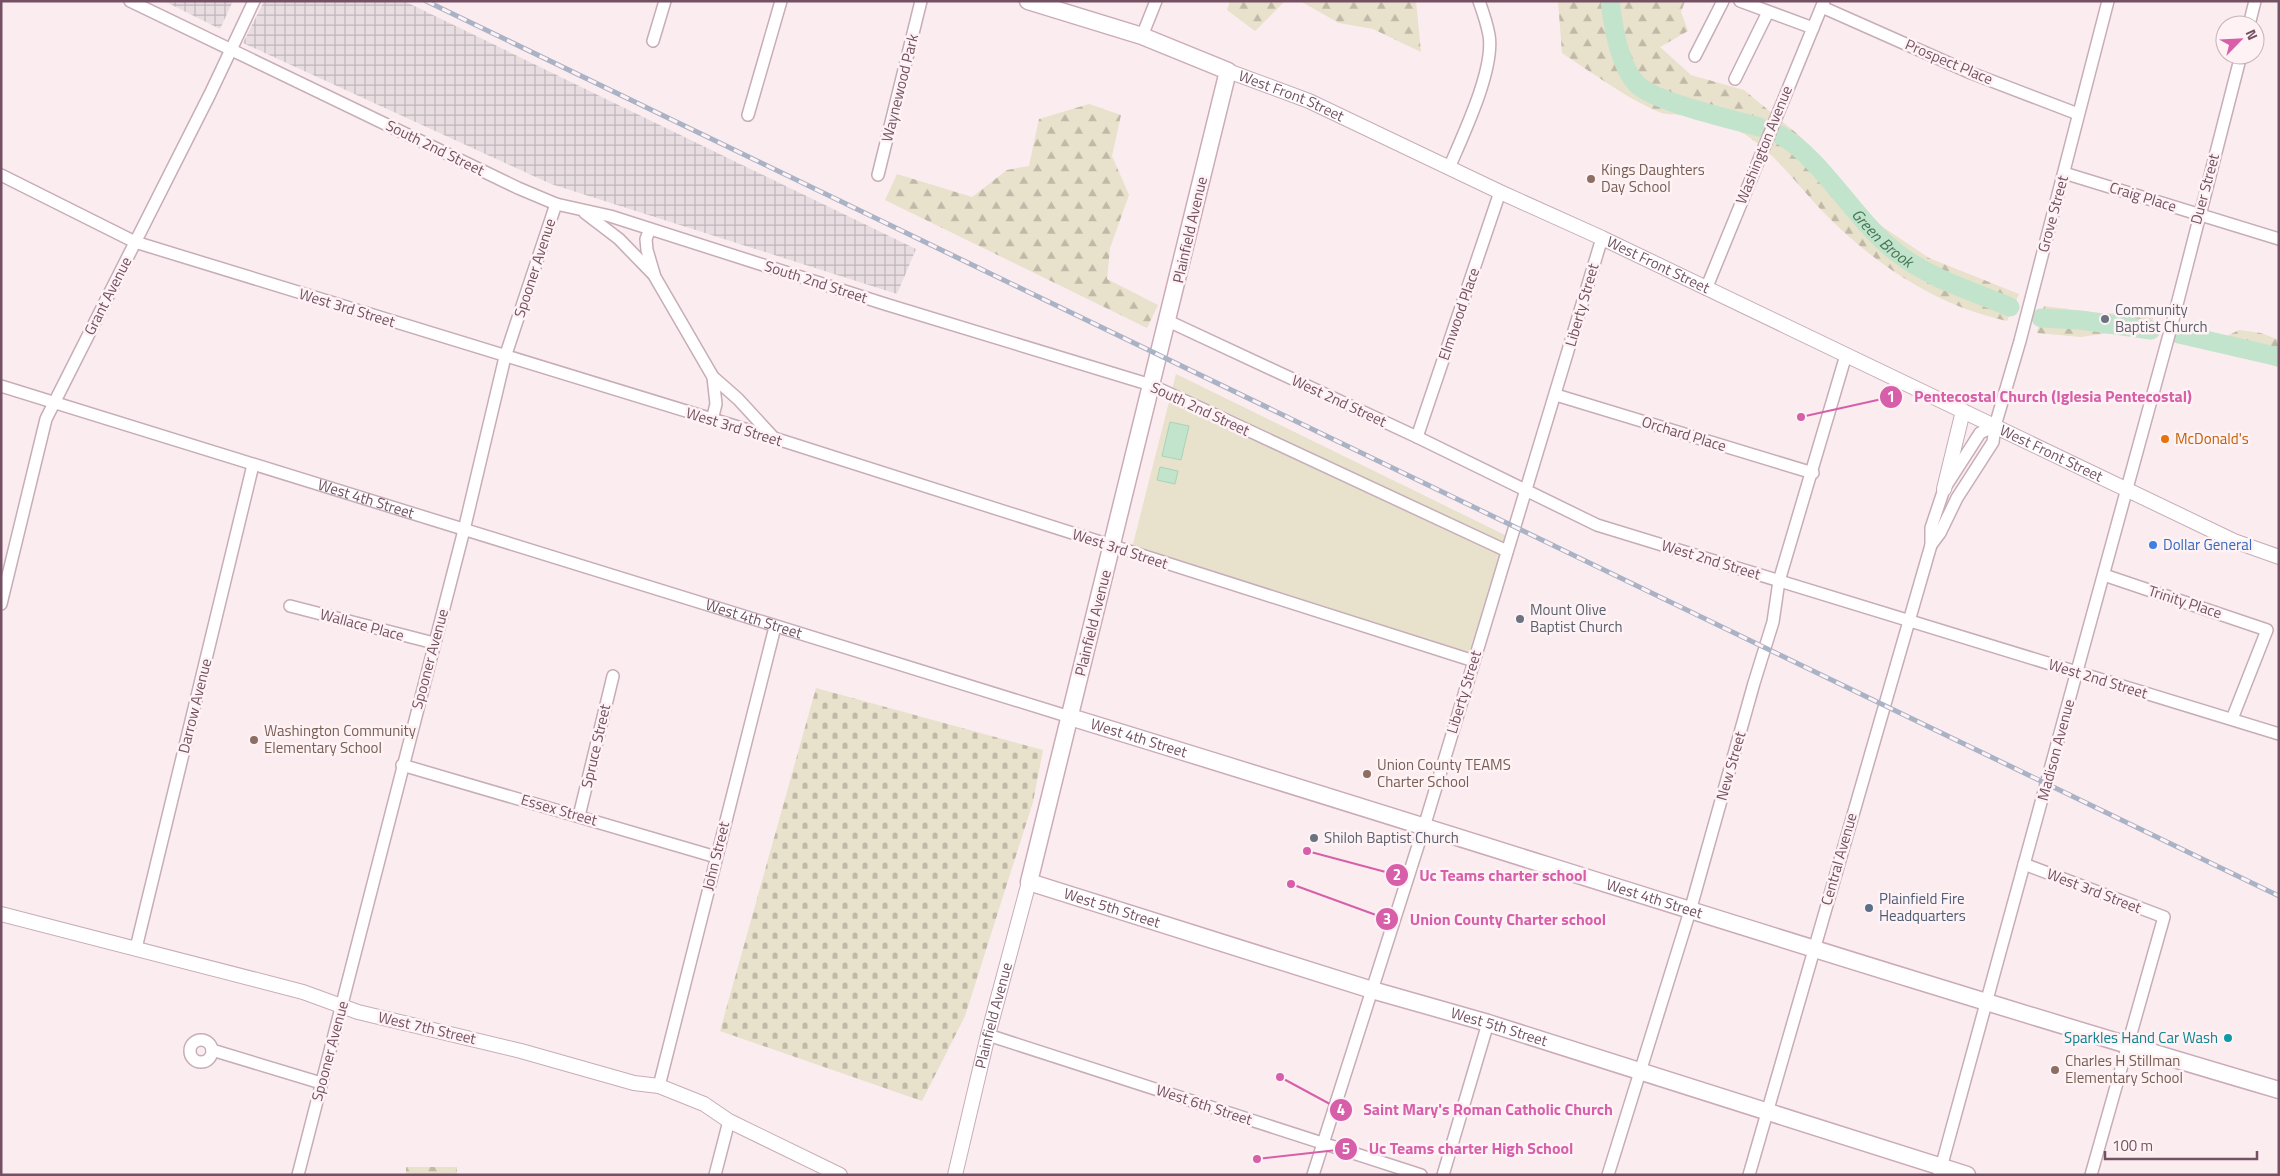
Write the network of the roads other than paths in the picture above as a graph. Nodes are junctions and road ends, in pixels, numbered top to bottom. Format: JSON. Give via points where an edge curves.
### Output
{"nodes":[{"id":1,"x":130,"y":1,"type":"edge"},
{"id":2,"x":254,"y":1,"type":"edge"},
{"id":3,"x":665,"y":1,"type":"edge"},
{"id":4,"x":782,"y":1,"type":"edge"},
{"id":5,"x":921,"y":1,"type":"edge"},
{"id":6,"x":1028,"y":1,"type":"edge"},
{"id":7,"x":1156,"y":1,"type":"edge"},
{"id":8,"x":1480,"y":1,"type":"edge"},
{"id":9,"x":1723,"y":1,"type":"edge"},
{"id":10,"x":1740,"y":1,"type":"edge"},
{"id":11,"x":2108,"y":1,"type":"edge"},
{"id":12,"x":2255,"y":1,"type":"edge"},
{"id":13,"x":1823,"y":4,"type":"edge"},
{"id":14,"x":1768,"y":12,"type":"junction"},
{"id":15,"x":2252,"y":15,"type":"edge"},
{"id":16,"x":1812,"y":28,"type":"junction"},
{"id":17,"x":1142,"y":36,"type":"junction"},
{"id":18,"x":653,"y":40,"type":"dead end"},
{"id":19,"x":231,"y":50,"type":"junction"},
{"id":20,"x":1695,"y":56,"type":"dead end"},
{"id":21,"x":2238,"y":65,"type":"edge"},
{"id":22,"x":1228,"y":71,"type":"junction"},
{"id":23,"x":1735,"y":79,"type":"dead end"},
{"id":24,"x":2078,"y":114,"type":"junction"},
{"id":25,"x":748,"y":115,"type":"dead end"},
{"id":26,"x":1449,"y":168,"type":"junction"},
{"id":27,"x":2064,"y":173,"type":"junction"},
{"id":28,"x":878,"y":175,"type":"dead end"},
{"id":29,"x":1,"y":176,"type":"edge"},
{"id":30,"x":1500,"y":192,"type":"junction"},
{"id":31,"x":556,"y":204,"type":"junction"},
{"id":32,"x":582,"y":210,"type":"junction"},
{"id":33,"x":2199,"y":214,"type":"junction"},
{"id":34,"x":650,"y":229,"type":"junction"},
{"id":35,"x":1602,"y":238,"type":"junction"},
{"id":36,"x":2279,"y":239,"type":"edge"},
{"id":37,"x":135,"y":242,"type":"junction"},
{"id":38,"x":656,"y":277,"type":"junction"},
{"id":39,"x":1706,"y":289,"type":"junction"},
{"id":40,"x":1168,"y":320,"type":"junction"},
{"id":41,"x":2172,"y":324,"type":"joint"},
{"id":42,"x":1846,"y":355,"type":"junction"},
{"id":43,"x":506,"y":358,"type":"junction"},
{"id":44,"x":713,"y":377,"type":"junction"},
{"id":45,"x":1152,"y":385,"type":"junction"},
{"id":46,"x":1,"y":386,"type":"edge"},
{"id":47,"x":1556,"y":394,"type":"junction"},
{"id":48,"x":54,"y":403,"type":"junction"},
{"id":49,"x":1963,"y":411,"type":"junction"},
{"id":50,"x":712,"y":420,"type":"junction"},
{"id":51,"x":1995,"y":426,"type":"junction"},
{"id":52,"x":1417,"y":437,"type":"junction"},
{"id":53,"x":774,"y":438,"type":"junction"},
{"id":54,"x":253,"y":464,"type":"junction"},
{"id":55,"x":1813,"y":473,"type":"junction"},
{"id":56,"x":1944,"y":488,"type":"junction"},
{"id":57,"x":2127,"y":490,"type":"junction"},
{"id":58,"x":1525,"y":491,"type":"junction"},
{"id":59,"x":464,"y":530,"type":"junction"},
{"id":60,"x":1931,"y":545,"type":"junction"},
{"id":61,"x":1112,"y":546,"type":"junction"},
{"id":62,"x":1507,"y":551,"type":"junction"},
{"id":63,"x":2279,"y":557,"type":"edge"},
{"id":64,"x":6,"y":560,"type":"edge"},
{"id":65,"x":2104,"y":575,"type":"junction"},
{"id":66,"x":1779,"y":581,"type":"junction"},
{"id":67,"x":1,"y":604,"type":"edge"},
{"id":68,"x":290,"y":606,"type":"dead end"},
{"id":69,"x":1908,"y":620,"type":"junction"},
{"id":70,"x":775,"y":627,"type":"junction"},
{"id":71,"x":434,"y":643,"type":"junction"},
{"id":72,"x":1474,"y":661,"type":"junction"},
{"id":73,"x":2077,"y":673,"type":"junction"},
{"id":74,"x":613,"y":676,"type":"dead end"},
{"id":75,"x":1070,"y":717,"type":"junction"},
{"id":76,"x":2232,"y":719,"type":"junction"},
{"id":77,"x":2279,"y":734,"type":"edge"},
{"id":78,"x":402,"y":765,"type":"junction"},
{"id":79,"x":579,"y":816,"type":"junction"},
{"id":80,"x":1424,"y":825,"type":"junction"},
{"id":81,"x":716,"y":856,"type":"junction"},
{"id":82,"x":2024,"y":864,"type":"junction"},
{"id":83,"x":1029,"y":882,"type":"junction"},
{"id":84,"x":1690,"y":911,"type":"junction"},
{"id":85,"x":1,"y":914,"type":"edge"},
{"id":86,"x":136,"y":948,"type":"junction"},
{"id":87,"x":1813,"y":948,"type":"junction"},
{"id":88,"x":1372,"y":990,"type":"junction"},
{"id":89,"x":1987,"y":1002,"type":"junction"},
{"id":90,"x":342,"y":1006,"type":"junction"},
{"id":91,"x":1488,"y":1023,"type":"junction"},
{"id":92,"x":988,"y":1034,"type":"junction"},
{"id":93,"x":2129,"y":1046,"type":"junction"},
{"id":94,"x":212,"y":1050,"type":"dead end"},
{"id":95,"x":1639,"y":1072,"type":"junction"},
{"id":96,"x":321,"y":1084,"type":"junction"},
{"id":97,"x":660,"y":1086,"type":"junction"},
{"id":98,"x":2279,"y":1090,"type":"edge"},
{"id":99,"x":1766,"y":1110,"type":"junction"},
{"id":100,"x":729,"y":1121,"type":"junction"},
{"id":101,"x":1324,"y":1143,"type":"junction"},
{"id":102,"x":1940,"y":1171,"type":"edge"},
{"id":103,"x":298,"y":1175,"type":"edge"},
{"id":104,"x":715,"y":1175,"type":"edge"},
{"id":105,"x":840,"y":1175,"type":"edge"},
{"id":106,"x":955,"y":1175,"type":"edge"},
{"id":107,"x":1313,"y":1175,"type":"edge"},
{"id":108,"x":1421,"y":1175,"type":"edge"},
{"id":109,"x":1443,"y":1175,"type":"edge"},
{"id":110,"x":1608,"y":1175,"type":"edge"},
{"id":111,"x":1749,"y":1175,"type":"edge"},
{"id":112,"x":1967,"y":1175,"type":"edge"},
{"id":113,"x":2091,"y":1175,"type":"edge"}],
"edges":[{"from":1,"to":19,"type":"street","name":"South 2nd Street"},
{"from":2,"to":19,"type":"street","name":"Grant Avenue"},
{"from":3,"to":18,"type":"street"},
{"from":4,"to":25,"type":"street"},
{"from":5,"to":28,"type":"street","name":"Waynewood Park"},
{"from":6,"to":17,"type":"main road","name":"West Front Street"},
{"from":7,"to":17,"type":"street"},
{"from":8,"to":26,"type":"street","via":[[1489,35],[1488,62]]},
{"from":9,"to":20,"type":"street"},
{"from":10,"to":14,"type":"street"},
{"from":11,"to":24,"type":"street","name":"Grove Street"},
{"from":12,"to":15,"type":"street"},
{"from":13,"to":16,"type":"street","name":"Washington Avenue"},
{"from":13,"to":24,"type":"street","name":"Prospect Place","via":[[1971,73]]},
{"from":14,"to":16,"type":"street"},
{"from":14,"to":23,"type":"street"},
{"from":16,"to":39,"type":"street","name":"Washington Avenue"},
{"from":17,"to":22,"type":"main road","name":"West Front Street"},
{"from":19,"to":31,"type":"street","name":"South 2nd Street"},
{"from":19,"to":37,"type":"street","name":"Grant Avenue"},
{"from":21,"to":33,"type":"street","name":"Duer Street"},
{"from":22,"to":26,"type":"street","name":"West Front Street","via":[[1309,101]]},
{"from":22,"to":40,"type":"main road","name":"Plainfield Avenue"},
{"from":24,"to":27,"type":"street","name":"Grove Street"},
{"from":26,"to":30,"type":"street","name":"West Front Street"},
{"from":27,"to":33,"type":"street","name":"Craig Place"},
{"from":27,"to":51,"type":"street","name":"Grove Street"},
{"from":29,"to":37,"type":"street","name":"West 3rd Street"},
{"from":30,"to":35,"type":"street","name":"West Front Street"},
{"from":30,"to":52,"type":"street","name":"Elmwood Place"},
{"from":31,"to":32,"type":"street","name":"South 2nd Street"},
{"from":31,"to":43,"type":"street","name":"Spooner Avenue"},
{"from":32,"to":34,"type":"street","name":"South 2nd Street"},
{"from":32,"to":38,"type":"street","via":[[619,239]]},
{"from":33,"to":36,"type":"street","name":"Craig Place"},
{"from":33,"to":41,"type":"street","name":"Duer Street"},
{"from":34,"to":38,"type":"street","via":[[646,239],[647,250]]},
{"from":34,"to":45,"type":"street","name":"South 2nd Street"},
{"from":35,"to":39,"type":"street","name":"West Front Street"},
{"from":35,"to":47,"type":"street","name":"Liberty Street"},
{"from":37,"to":43,"type":"street","name":"West 3rd Street"},
{"from":37,"to":48,"type":"street","name":"Grant Avenue"},
{"from":38,"to":44,"type":"street"},
{"from":39,"to":42,"type":"street","name":"West Front Street"},
{"from":40,"to":45,"type":"main road","name":"Plainfield Avenue"},
{"from":40,"to":52,"type":"street","name":"West 2nd Street"},
{"from":41,"to":57,"type":"street","name":"Madison Avenue"},
{"from":42,"to":49,"type":"street","name":"West Front Street"},
{"from":42,"to":55,"type":"street","name":"New Street"},
{"from":43,"to":50,"type":"street","name":"West 3rd Street"},
{"from":43,"to":59,"type":"street","name":"Spooner Avenue"},
{"from":44,"to":50,"type":"street","via":[[716,404]]},
{"from":44,"to":53,"type":"street"},
{"from":45,"to":61,"type":"main road","name":"Plainfield Avenue"},
{"from":45,"to":62,"type":"street","name":"South 2nd Street"},
{"from":46,"to":48,"type":"street","name":"West 4th Street"},
{"from":47,"to":55,"type":"street","name":"Orchard Place"},
{"from":47,"to":58,"type":"street","name":"Liberty Street"},
{"from":48,"to":54,"type":"street","name":"West 4th Street"},
{"from":48,"to":64,"type":"street","name":"Grant Avenue","via":[[46,419]]},
{"from":49,"to":51,"type":"street","name":"West Front Street"},
{"from":49,"to":56,"type":"street"},
{"from":50,"to":53,"type":"street","name":"West 3rd Street"},
{"from":51,"to":56,"type":"street","name":"Central Avenue","via":[[1980,432]]},
{"from":51,"to":57,"type":"street","name":"West Front Street"},
{"from":51,"to":60,"type":"street","name":"Central Avenue","via":[[1993,442]]},
{"from":52,"to":58,"type":"street","name":"West 2nd Street"},
{"from":53,"to":61,"type":"street","name":"West 3rd Street"},
{"from":54,"to":59,"type":"street","name":"West 4th Street"},
{"from":54,"to":86,"type":"street","name":"Darrow Avenue"},
{"from":55,"to":66,"type":"street","name":"New Street"},
{"from":56,"to":60,"type":"street","name":"Central Avenue","via":[[1931,528]]},
{"from":57,"to":63,"type":"street","name":"West Front Street","via":[[2245,546]]},
{"from":57,"to":65,"type":"street","name":"Madison Avenue"},
{"from":58,"to":62,"type":"street","name":"Liberty Street"},
{"from":58,"to":66,"type":"street","name":"West 2nd Street","via":[[1597,525]]},
{"from":59,"to":70,"type":"street","name":"West 4th Street"},
{"from":59,"to":71,"type":"street","name":"Spooner Avenue"},
{"from":60,"to":69,"type":"street","name":"Central Avenue"},
{"from":61,"to":72,"type":"street","name":"West 3rd Street"},
{"from":61,"to":75,"type":"main road","name":"Plainfield Avenue"},
{"from":62,"to":72,"type":"street","name":"Liberty Street"},
{"from":64,"to":67,"type":"street","name":"Grant Avenue"},
{"from":65,"to":73,"type":"street","name":"Madison Avenue"},
{"from":65,"to":76,"type":"street","name":"Trinity Place","via":[[2267,630]]},
{"from":66,"to":69,"type":"street","name":"West 2nd Street"},
{"from":66,"to":84,"type":"street","name":"New Street","via":[[1773,622]]},
{"from":68,"to":71,"type":"street","name":"Wallace Place"},
{"from":69,"to":73,"type":"street","name":"West 2nd Street"},
{"from":69,"to":87,"type":"street","name":"Central Avenue"},
{"from":70,"to":75,"type":"street","name":"West 4th Street"},
{"from":70,"to":81,"type":"street","name":"John Street"},
{"from":71,"to":78,"type":"street","name":"Spooner Avenue"},
{"from":72,"to":80,"type":"street","name":"Liberty Street"},
{"from":73,"to":76,"type":"street","name":"West 2nd Street"},
{"from":73,"to":82,"type":"street","name":"Madison Avenue"},
{"from":74,"to":79,"type":"street","name":"Spruce Street"},
{"from":75,"to":80,"type":"main road","name":"West 4th Street"},
{"from":75,"to":83,"type":"main road","name":"Plainfield Avenue"},
{"from":76,"to":77,"type":"street","name":"West 2nd Street"},
{"from":78,"to":79,"type":"street","name":"Essex Street"},
{"from":78,"to":90,"type":"street","name":"Spooner Avenue"},
{"from":79,"to":81,"type":"street","name":"Essex Street"},
{"from":80,"to":84,"type":"main road","name":"West 4th Street"},
{"from":80,"to":88,"type":"street","name":"Liberty Street"},
{"from":81,"to":97,"type":"street","name":"John Street"},
{"from":82,"to":89,"type":"street","name":"Madison Avenue"},
{"from":82,"to":93,"type":"street","name":"West 3rd Street","via":[[2164,917]]},
{"from":83,"to":88,"type":"main road","name":"West 5th Street"},
{"from":83,"to":92,"type":"street","name":"Plainfield Avenue"},
{"from":84,"to":87,"type":"main road","name":"West 4th Street"},
{"from":84,"to":95,"type":"street","name":"New Street"},
{"from":85,"to":86,"type":"street","name":"West 7th Street"},
{"from":86,"to":90,"type":"street","name":"West 7th Street","via":[[303,992]]},
{"from":87,"to":89,"type":"main road","name":"West 4th Street"},
{"from":87,"to":99,"type":"street","name":"Central Avenue"},
{"from":88,"to":91,"type":"main road","name":"West 5th Street"},
{"from":88,"to":101,"type":"street","name":"Liberty Street"},
{"from":89,"to":93,"type":"main road","name":"West 4th Street"},
{"from":89,"to":102,"type":"street","name":"Madison Avenue"},
{"from":90,"to":96,"type":"street","name":"Spooner Avenue"},
{"from":90,"to":97,"type":"street","name":"West 7th Street","via":[[634,1083]]},
{"from":91,"to":95,"type":"main road","name":"West 5th Street"},
{"from":91,"to":109,"type":"street"},
{"from":92,"to":101,"type":"street","name":"West 6th Street"},
{"from":92,"to":106,"type":"street","name":"Plainfield Avenue"},
{"from":93,"to":98,"type":"main road","name":"West 4th Street"},
{"from":93,"to":113,"type":"street"},
{"from":94,"to":96,"type":"street"},
{"from":95,"to":99,"type":"main road","name":"West 5th Street"},
{"from":95,"to":110,"type":"street","name":"New Street"},
{"from":96,"to":103,"type":"street","name":"Spooner Avenue"},
{"from":97,"to":100,"type":"street","name":"West 7th Street","via":[[704,1104]]},
{"from":99,"to":102,"type":"main road","name":"West 5th Street"},
{"from":99,"to":111,"type":"street","name":"Central Avenue"},
{"from":100,"to":104,"type":"street"},
{"from":100,"to":105,"type":"street","name":"West 7th Street"},
{"from":101,"to":107,"type":"street","name":"Liberty Street"},
{"from":101,"to":108,"type":"street","name":"West 6th Street"},
{"from":102,"to":112,"type":"main road","name":"West 5th Street"}]}
